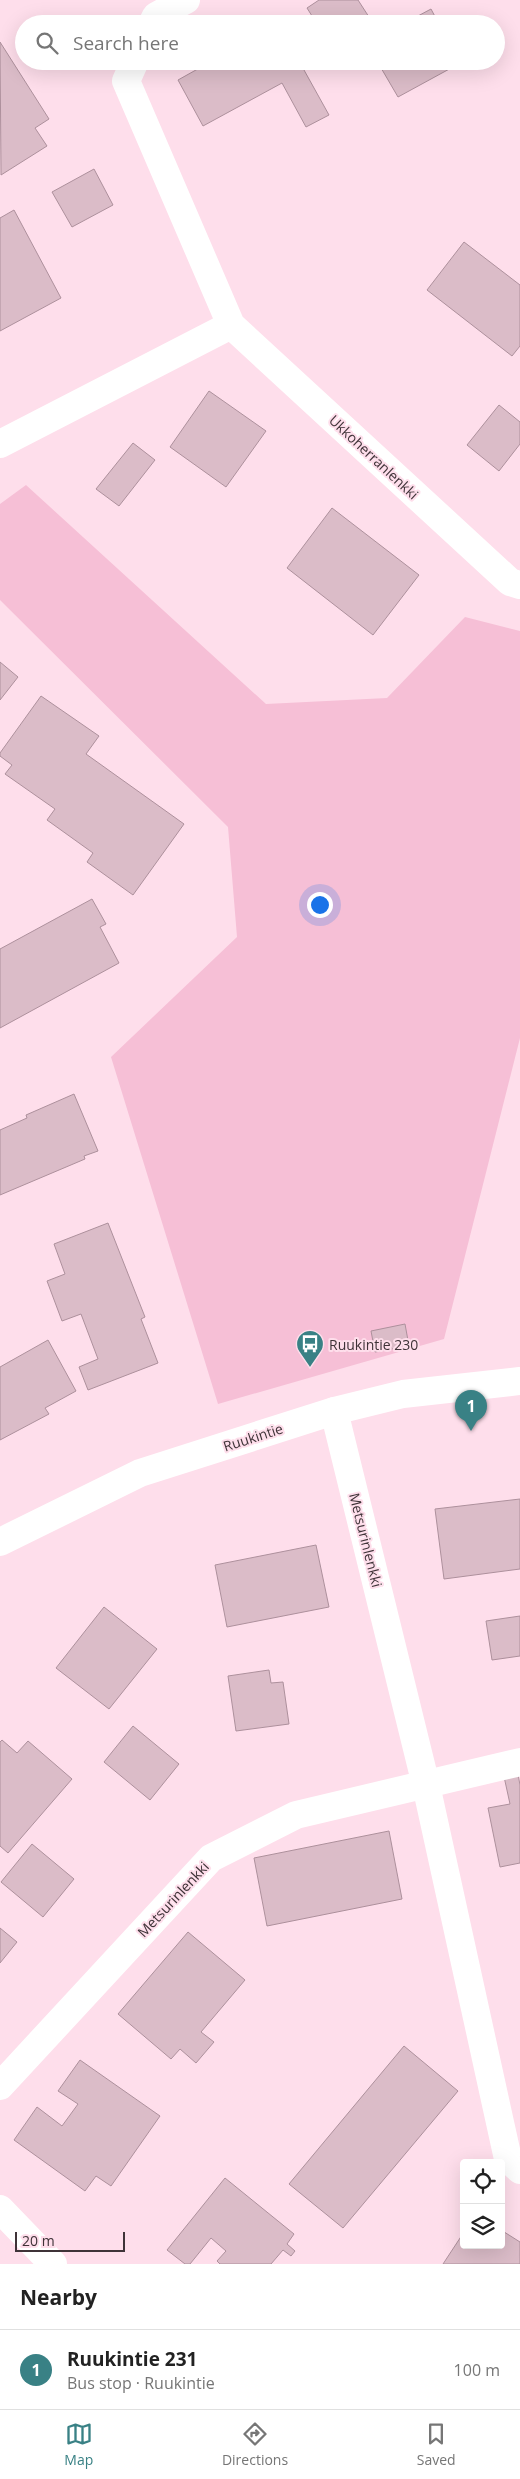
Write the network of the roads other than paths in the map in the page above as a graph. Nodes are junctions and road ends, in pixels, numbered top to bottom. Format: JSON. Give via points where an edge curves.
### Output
{"nodes":[{"id":1,"x":186,"y":0,"type":"edge"},
{"id":2,"x":158,"y":15,"type":"edge"},
{"id":3,"x":131,"y":70,"type":"edge"},
{"id":4,"x":231,"y":326,"type":"junction"},
{"id":5,"x":0,"y":444,"type":"edge"},
{"id":6,"x":520,"y":585,"type":"edge"},
{"id":7,"x":520,"y":1381,"type":"edge"},
{"id":8,"x":334,"y":1411,"type":"junction"},
{"id":9,"x":0,"y":1542,"type":"edge"},
{"id":10,"x":520,"y":1762,"type":"edge"},
{"id":11,"x":426,"y":1785,"type":"junction"},
{"id":12,"x":0,"y":2086,"type":"edge"},
{"id":13,"x":520,"y":2170,"type":"edge"},
{"id":14,"x":0,"y":2209,"type":"edge"},
{"id":15,"x":53,"y":2264,"type":"edge"}],
"edges":[{"from":1,"to":2,"type":"street"},
{"from":3,"to":4,"type":"street","name":"Ukkoherranlenkki","via":[[126,81]]},
{"from":4,"to":5,"type":"street"},
{"from":4,"to":6,"type":"street","name":"Ukkoherranlenkki","via":[[510,582]]},
{"from":7,"to":8,"type":"street","name":"Ruukintie","via":[[403,1394]]},
{"from":8,"to":9,"type":"street","name":"Ruukintie","via":[[140,1473]]},
{"from":8,"to":11,"type":"street","name":"Metsurinlenkki"},
{"from":10,"to":11,"type":"street"},
{"from":11,"to":12,"type":"street","name":"Metsurinlenkki","via":[[296,1815],[210,1858]]},
{"from":11,"to":13,"type":"street","name":"Metsurinlenkki","via":[[508,2159]]},
{"from":14,"to":15,"type":"street"}]}
